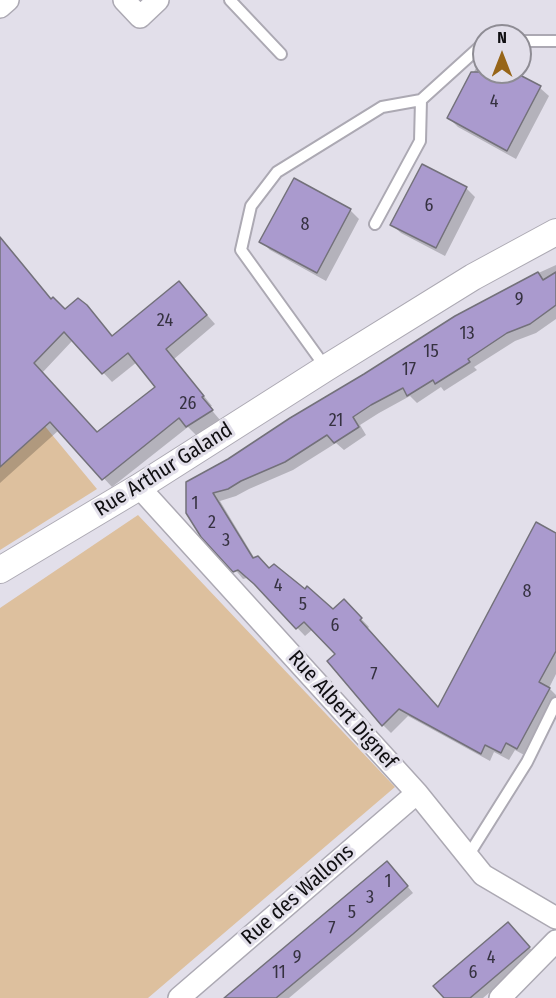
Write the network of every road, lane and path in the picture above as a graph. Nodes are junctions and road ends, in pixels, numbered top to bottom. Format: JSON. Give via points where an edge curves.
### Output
{"nodes":[{"id":1,"x":8,"y":0,"type":"edge"},
{"id":2,"x":124,"y":0,"type":"edge"},
{"id":3,"x":158,"y":0,"type":"edge"},
{"id":4,"x":230,"y":0,"type":"edge"},
{"id":5,"x":0,"y":7,"type":"edge"},
{"id":6,"x":532,"y":41,"type":"edge"},
{"id":7,"x":556,"y":41,"type":"edge"},
{"id":8,"x":281,"y":54,"type":"dead end"},
{"id":9,"x":472,"y":54,"type":"edge"},
{"id":10,"x":421,"y":100,"type":"junction"},
{"id":11,"x":375,"y":224,"type":"dead end"},
{"id":12,"x":556,"y":232,"type":"edge"},
{"id":13,"x":326,"y":368,"type":"junction"},
{"id":14,"x":139,"y":487,"type":"junction"},
{"id":15,"x":0,"y":570,"type":"edge"},
{"id":16,"x":556,"y":703,"type":"edge"},
{"id":17,"x":417,"y":793,"type":"junction"},
{"id":18,"x":468,"y":856,"type":"junction"},
{"id":19,"x":556,"y":918,"type":"edge"},
{"id":20,"x":556,"y":941,"type":"edge"},
{"id":21,"x":179,"y":998,"type":"edge"},
{"id":22,"x":500,"y":998,"type":"edge"}],
"edges":[{"from":1,"to":5,"type":"street"},
{"from":2,"to":3,"type":"street","via":[[140,17]]},
{"from":4,"to":8,"type":"lane"},
{"from":6,"to":7,"type":"lane"},
{"from":9,"to":10,"type":"lane"},
{"from":10,"to":11,"type":"lane","via":[[420,141]]},
{"from":10,"to":13,"type":"lane","via":[[382,107],[305,154],[277,172],[251,206],[241,250]]},
{"from":12,"to":13,"type":"street","name":"Rue Arthur Galand","via":[[473,277]]},
{"from":13,"to":14,"type":"street","name":"Rue Arthur Galand"},
{"from":14,"to":15,"type":"street","name":"Rue Arthur Galand"},
{"from":14,"to":17,"type":"street","name":"Rue Albert Dignef"},
{"from":16,"to":18,"type":"lane","via":[[526,762]]},
{"from":17,"to":18,"type":"street","name":"Rue Albert Dignef"},
{"from":17,"to":21,"type":"street","name":"Rue des Wallons"},
{"from":18,"to":19,"type":"street","name":"Rue Albert Dignef","via":[[483,875]]},
{"from":20,"to":22,"type":"street"}]}
